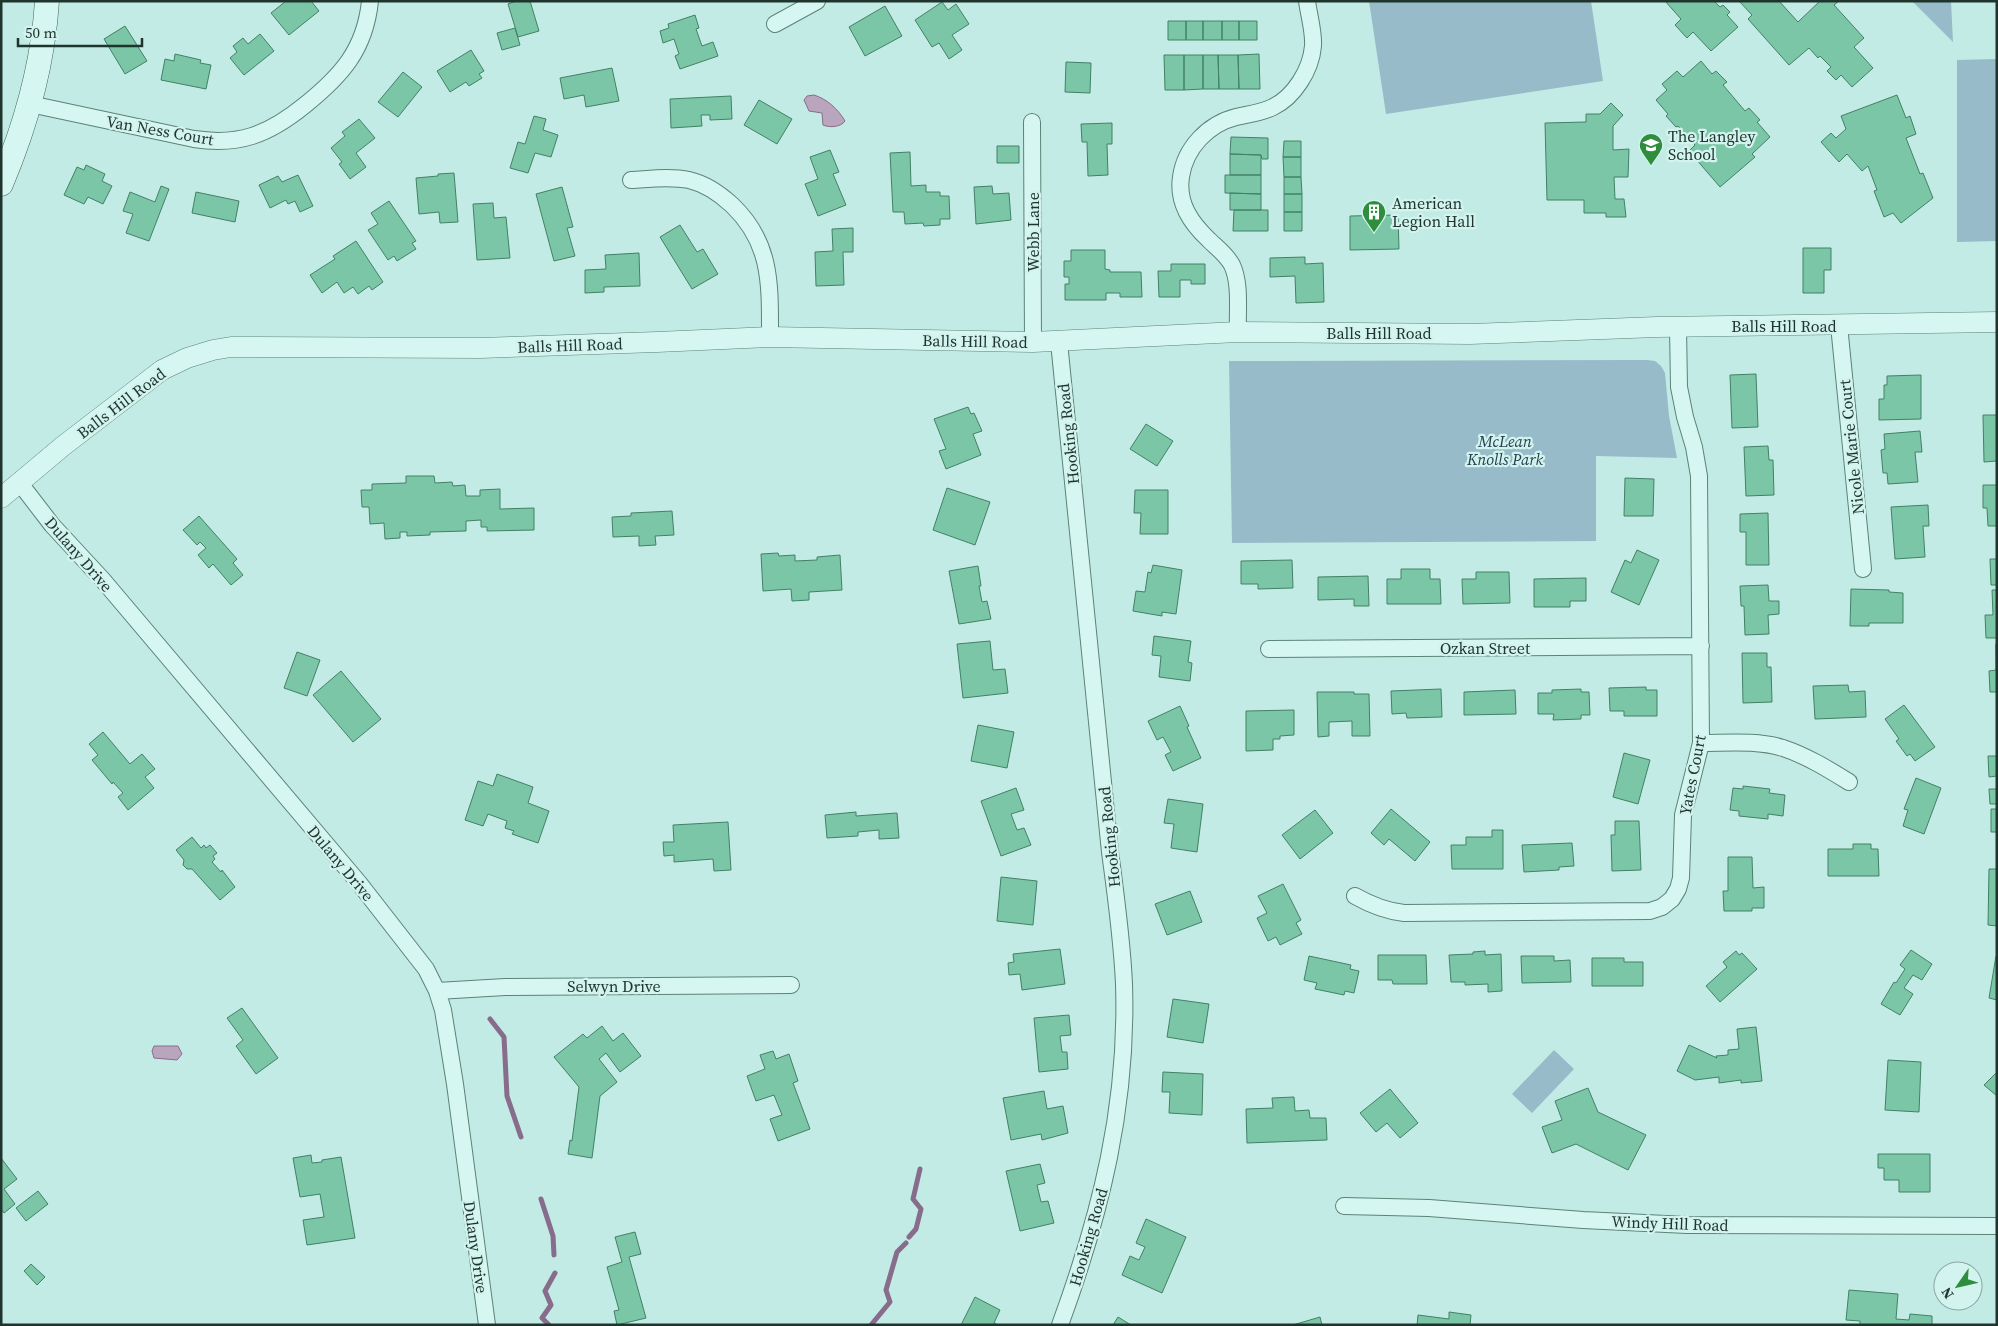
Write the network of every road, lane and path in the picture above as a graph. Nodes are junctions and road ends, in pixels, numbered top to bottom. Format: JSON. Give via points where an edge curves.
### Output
{"nodes":[{"id":1,"x":48,"y":1,"type":"edge"},
{"id":2,"x":370,"y":1,"type":"edge"},
{"id":3,"x":817,"y":1,"type":"edge"},
{"id":4,"x":1307,"y":1,"type":"edge"},
{"id":5,"x":775,"y":24,"type":"dead end"},
{"id":6,"x":30,"y":104,"type":"junction"},
{"id":7,"x":1032,"y":122,"type":"dead end"},
{"id":8,"x":631,"y":180,"type":"dead end"},
{"id":9,"x":1,"y":184,"type":"edge"},
{"id":10,"x":1997,"y":322,"type":"edge"},
{"id":11,"x":1839,"y":326,"type":"junction"},
{"id":12,"x":1678,"y":327,"type":"junction"},
{"id":13,"x":1238,"y":332,"type":"junction"},
{"id":14,"x":770,"y":337,"type":"junction"},
{"id":15,"x":1033,"y":342,"type":"junction"},
{"id":16,"x":1059,"y":342,"type":"junction"},
{"id":17,"x":19,"y":482,"type":"junction"},
{"id":18,"x":1,"y":498,"type":"edge"},
{"id":19,"x":1863,"y":569,"type":"dead end"},
{"id":20,"x":1701,"y":646,"type":"junction"},
{"id":21,"x":1269,"y":649,"type":"dead end"},
{"id":22,"x":1701,"y":742,"type":"junction"},
{"id":23,"x":1849,"y":782,"type":"dead end"},
{"id":24,"x":1355,"y":896,"type":"dead end"},
{"id":25,"x":791,"y":985,"type":"dead end"},
{"id":26,"x":437,"y":992,"type":"junction"},
{"id":27,"x":1344,"y":1206,"type":"dead end"},
{"id":28,"x":1997,"y":1226,"type":"edge"},
{"id":29,"x":487,"y":1325,"type":"edge"},
{"id":30,"x":1060,"y":1325,"type":"edge"}],
"edges":[{"from":1,"to":6,"type":"main road","via":[[40,66]]},
{"from":2,"to":6,"type":"street","name":"Van Ness Court","via":[[368,20],[359,46],[346,67],[297,112],[252,136],[233,140],[194,140]]},
{"from":3,"to":5,"type":"street"},
{"from":4,"to":13,"type":"street","via":[[1313,45],[1303,78],[1274,107],[1219,123],[1203,134],[1188,156],[1180,178],[1185,209],[1192,222],[1232,265],[1236,280]]},
{"from":6,"to":9,"type":"main road"},
{"from":7,"to":15,"type":"street","name":"Webb Lane"},
{"from":8,"to":14,"type":"street","via":[[689,180],[722,196],[738,211],[750,226],[767,265]]},
{"from":10,"to":11,"type":"street","name":"Balls Hill Road"},
{"from":11,"to":12,"type":"street","name":"Balls Hill Road"},
{"from":11,"to":19,"type":"street","name":"Nicole Marie Court"},
{"from":12,"to":13,"type":"street","name":"Balls Hill Road","via":[[1470,334]]},
{"from":12,"to":20,"type":"street","name":"Yates Court","via":[[1679,387],[1698,476]]},
{"from":13,"to":16,"type":"street","name":"Balls Hill Road"},
{"from":14,"to":15,"type":"street","name":"Balls Hill Road"},
{"from":14,"to":17,"type":"street","name":"Balls Hill Road","via":[[480,348],[231,347],[213,350],[162,370]]},
{"from":15,"to":16,"type":"street","name":"Balls Hill Road"},
{"from":16,"to":30,"type":"street","name":"Hooking Road","via":[[1124,985],[1118,1108],[1109,1162],[1094,1225]]},
{"from":17,"to":18,"type":"street","name":"Balls Hill Road"},
{"from":17,"to":26,"type":"street","name":"Dulany Drive","via":[[52,525],[102,579],[359,883],[411,948]]},
{"from":20,"to":21,"type":"street","name":"Ozkan Street"},
{"from":20,"to":22,"type":"street","name":"Yates Court"},
{"from":22,"to":23,"type":"street","via":[[1781,748],[1804,756]]},
{"from":22,"to":24,"type":"street","name":"Yates Court","via":[[1683,815],[1680,883],[1672,899],[1662,907],[1650,911],[1404,913],[1388,911]]},
{"from":25,"to":26,"type":"street","name":"Selwyn Drive","via":[[505,987]]},
{"from":26,"to":29,"type":"street","name":"Dulany Drive","via":[[455,1084]]},
{"from":27,"to":28,"type":"street","name":"Windy Hill Road","via":[[1429,1208],[1691,1225]]}]}
